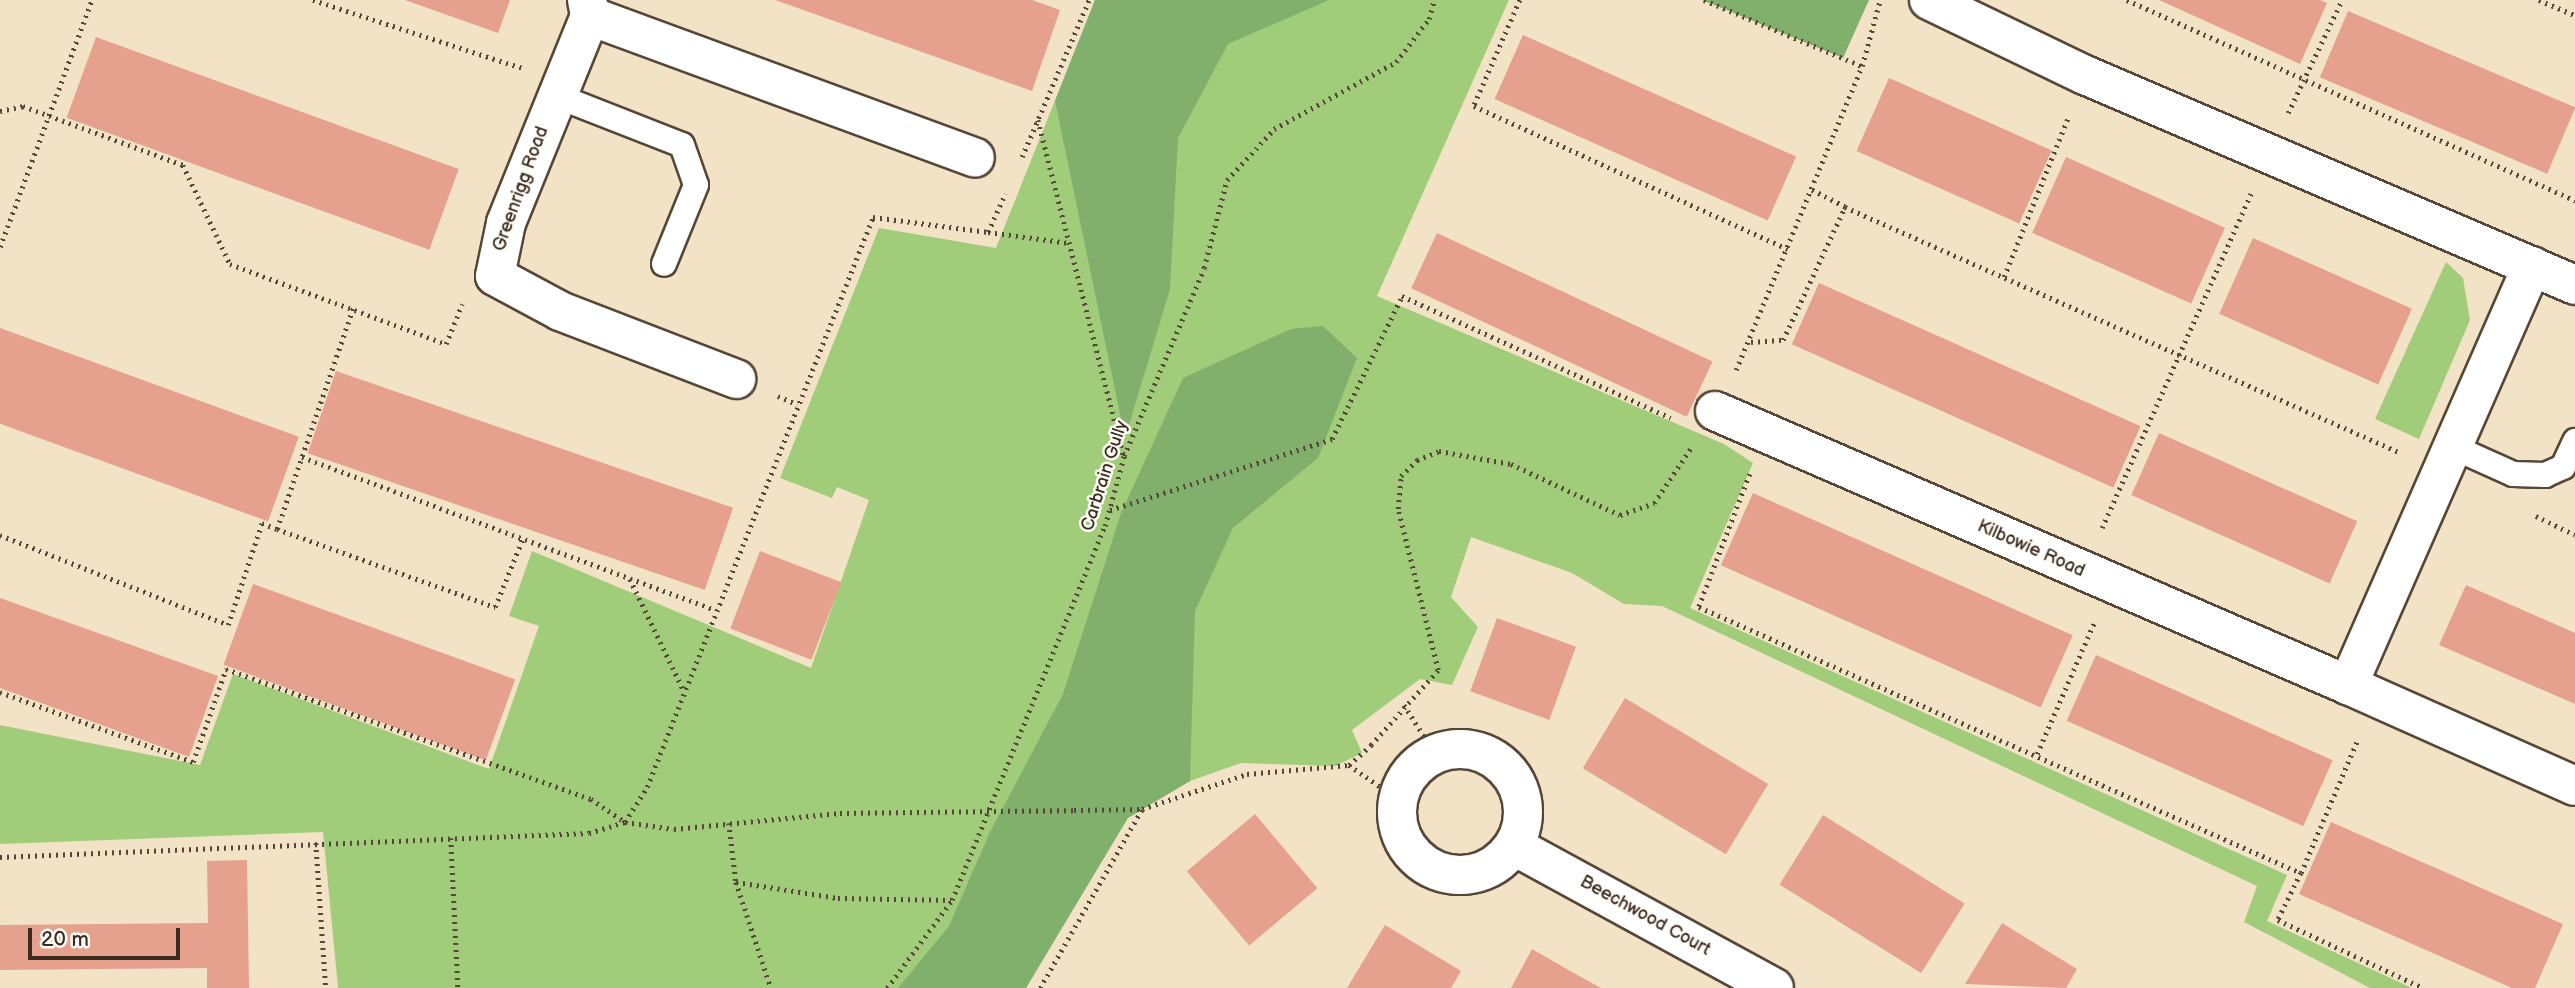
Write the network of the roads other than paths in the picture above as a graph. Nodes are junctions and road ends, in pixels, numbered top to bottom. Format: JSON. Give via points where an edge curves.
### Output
{"nodes":[{"id":1,"x":1929,"y":0,"type":"edge"},
{"id":2,"x":588,"y":8,"type":"edge"},
{"id":3,"x":560,"y":89,"type":"junction"},
{"id":4,"x":975,"y":158,"type":"dead end"},
{"id":5,"x":664,"y":264,"type":"dead end"},
{"id":6,"x":2532,"y":266,"type":"junction"},
{"id":7,"x":2575,"y":285,"type":"edge"},
{"id":8,"x":736,"y":379,"type":"dead end"},
{"id":9,"x":1715,"y":411,"type":"road end"},
{"id":10,"x":2575,"y":440,"type":"edge"},
{"id":11,"x":2448,"y":459,"type":"junction"},
{"id":12,"x":2362,"y":691,"type":"junction"},
{"id":13,"x":2575,"y":786,"type":"edge"},
{"id":14,"x":1514,"y":846,"type":"junction"},
{"id":15,"x":1774,"y":988,"type":"edge"}],
"edges":[{"from":1,"to":6,"type":"street","via":[[2085,75],[2270,150]]},
{"from":2,"to":3,"type":"street","name":"Greenrigg Road"},
{"from":2,"to":4,"type":"street","name":"Greenrigg Road"},
{"from":3,"to":5,"type":"lane","via":[[682,145],[696,185]]},
{"from":3,"to":8,"type":"street","name":"Greenrigg Road","via":[[506,223],[495,276],[560,311]]},
{"from":6,"to":7,"type":"street"},
{"from":6,"to":11,"type":"street"},
{"from":9,"to":12,"type":"street","name":"Kilbowie Road"},
{"from":10,"to":11,"type":"lane","via":[[2563,467],[2544,475],[2513,474]]},
{"from":11,"to":12,"type":"street"},
{"from":12,"to":13,"type":"street","name":"Kilbowie Road"},
{"from":14,"to":14,"type":"street","via":[[1479,873],[1437,871],[1404,842],[1398,799],[1411,772],[1435,753],[1475,750],[1509,771],[1524,808]]},
{"from":14,"to":15,"type":"street","name":"Beechwood Court"}]}
